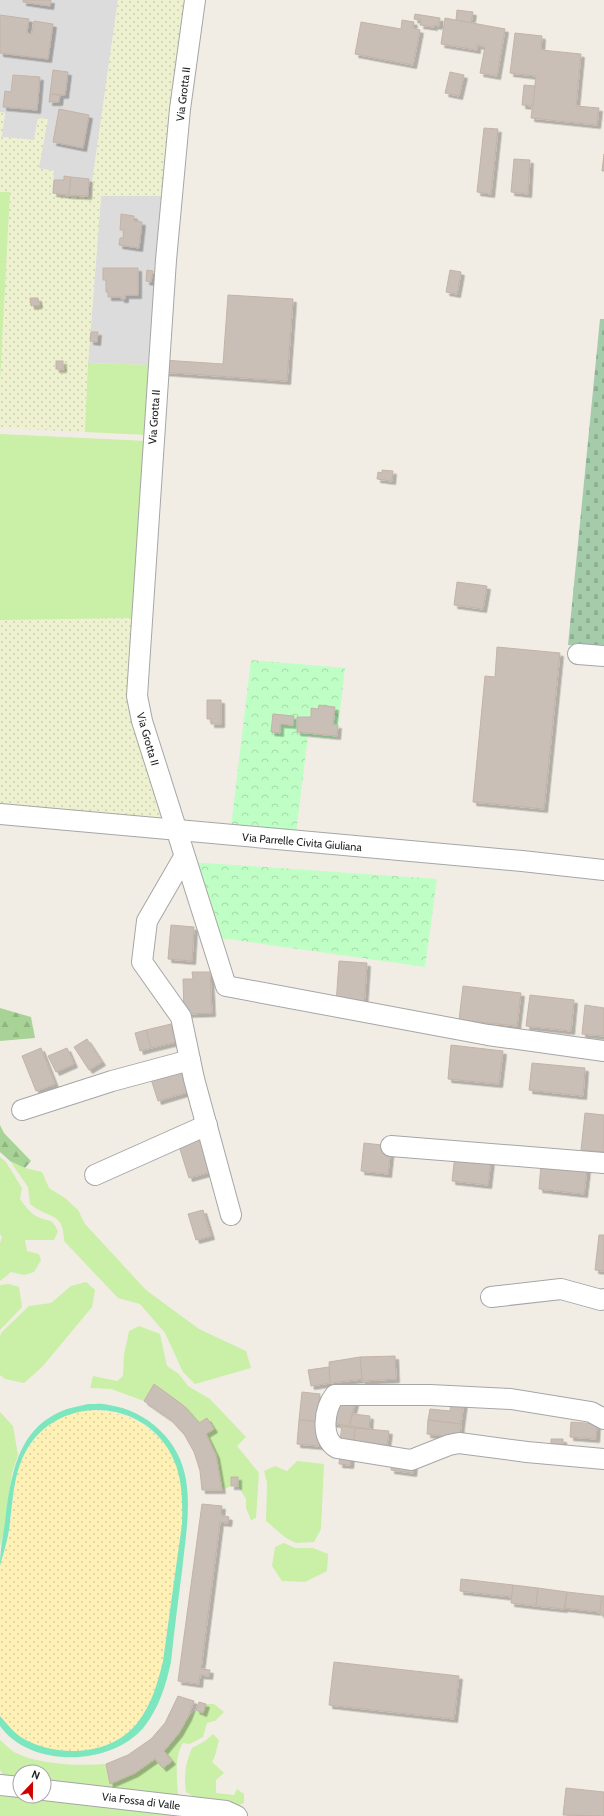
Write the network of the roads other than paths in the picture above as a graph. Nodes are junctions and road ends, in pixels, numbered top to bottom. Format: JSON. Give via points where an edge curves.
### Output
{"nodes":[{"id":1,"x":195,"y":0,"type":"edge"},
{"id":2,"x":578,"y":654,"type":"dead end"},
{"id":3,"x":604,"y":656,"type":"edge"},
{"id":4,"x":0,"y":814,"type":"edge"},
{"id":5,"x":176,"y":830,"type":"junction"},
{"id":6,"x":184,"y":857,"type":"junction"},
{"id":7,"x":604,"y":870,"type":"edge"},
{"id":8,"x":604,"y":1051,"type":"edge"},
{"id":9,"x":190,"y":1060,"type":"junction"},
{"id":10,"x":22,"y":1110,"type":"dead end"},
{"id":11,"x":207,"y":1125,"type":"junction"},
{"id":12,"x":391,"y":1146,"type":"dead end"},
{"id":13,"x":604,"y":1163,"type":"edge"},
{"id":14,"x":95,"y":1175,"type":"dead end"},
{"id":15,"x":231,"y":1215,"type":"dead end"},
{"id":16,"x":491,"y":1297,"type":"dead end"},
{"id":17,"x":604,"y":1299,"type":"edge"},
{"id":18,"x":604,"y":1419,"type":"edge"},
{"id":19,"x":604,"y":1459,"type":"edge"},
{"id":20,"x":0,"y":1785,"type":"edge"},
{"id":21,"x":12,"y":1786,"type":"edge"},
{"id":22,"x":52,"y":1791,"type":"edge"},
{"id":23,"x":237,"y":1816,"type":"edge"}],
"edges":[{"from":1,"to":5,"type":"street","name":"Via Grotta II","via":[[180,109],[166,260],[137,696],[142,721]]},
{"from":2,"to":3,"type":"street"},
{"from":4,"to":5,"type":"street","name":"Via Parrelle Civita Giuliana"},
{"from":5,"to":6,"type":"street","name":"Via Grotta II"},
{"from":5,"to":7,"type":"street","name":"Via Parrelle Civita Giuliana"},
{"from":6,"to":8,"type":"street","name":"Via Grotta II","via":[[226,986],[488,1035]]},
{"from":6,"to":9,"type":"street","via":[[147,920],[142,962],[181,1017]]},
{"from":9,"to":10,"type":"street","via":[[112,1081]]},
{"from":9,"to":11,"type":"street"},
{"from":11,"to":14,"type":"street"},
{"from":11,"to":15,"type":"street"},
{"from":12,"to":13,"type":"street"},
{"from":16,"to":17,"type":"street","via":[[561,1289]]},
{"from":18,"to":19,"type":"street","via":[[591,1412],[511,1399],[430,1395],[335,1395],[329,1402],[326,1420],[327,1439],[337,1448],[411,1460],[449,1444],[459,1443]]},
{"from":20,"to":21,"type":"street"},
{"from":22,"to":23,"type":"street","name":"Via Fossa di Valle","via":[[226,1811]]}]}
